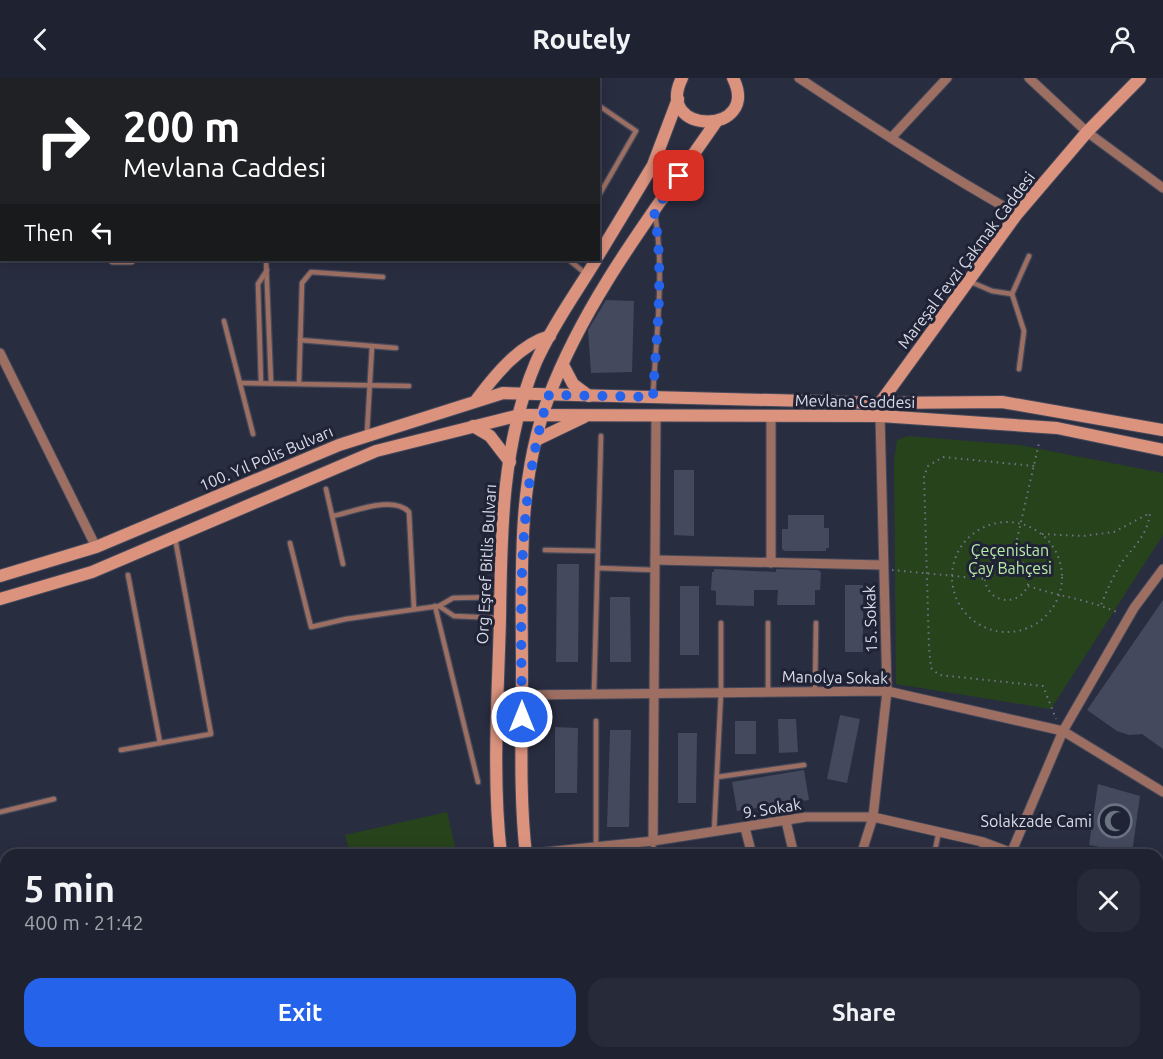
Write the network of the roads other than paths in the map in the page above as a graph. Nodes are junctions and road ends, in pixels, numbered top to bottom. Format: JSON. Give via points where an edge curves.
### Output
{"nodes":[{"id":1,"x":682,"y":78,"type":"edge"},
{"id":2,"x":799,"y":78,"type":"edge"},
{"id":3,"x":947,"y":78,"type":"edge"},
{"id":4,"x":1029,"y":78,"type":"edge"},
{"id":5,"x":1140,"y":78,"type":"edge"},
{"id":6,"x":735,"y":79,"type":"edge"},
{"id":7,"x":678,"y":99,"type":"junction"},
{"id":8,"x":600,"y":106,"type":"edge"},
{"id":9,"x":717,"y":122,"type":"junction"},
{"id":10,"x":1087,"y":132,"type":"junction"},
{"id":11,"x":892,"y":137,"type":"junction"},
{"id":12,"x":1163,"y":188,"type":"edge"},
{"id":13,"x":600,"y":194,"type":"edge"},
{"id":14,"x":654,"y":211,"type":"junction"},
{"id":15,"x":1017,"y":214,"type":"junction"},
{"id":16,"x":600,"y":253,"type":"edge"},
{"id":17,"x":1029,"y":256,"type":"dead end"},
{"id":18,"x":267,"y":261,"type":"edge"},
{"id":19,"x":570,"y":261,"type":"edge"},
{"id":20,"x":595,"y":261,"type":"edge"},
{"id":21,"x":267,"y":270,"type":"junction"},
{"id":22,"x":587,"y":274,"type":"junction"},
{"id":23,"x":383,"y":277,"type":"dead end"},
{"id":24,"x":969,"y":280,"type":"junction"},
{"id":25,"x":1012,"y":294,"type":"junction"},
{"id":26,"x":224,"y":321,"type":"dead end"},
{"id":27,"x":550,"y":336,"type":"junction"},
{"id":28,"x":300,"y":340,"type":"junction"},
{"id":29,"x":372,"y":346,"type":"junction"},
{"id":30,"x":396,"y":348,"type":"dead end"},
{"id":31,"x":0,"y":353,"type":"edge"},
{"id":32,"x":563,"y":365,"type":"junction"},
{"id":33,"x":1019,"y":369,"type":"dead end"},
{"id":34,"x":5,"y":373,"type":"edge"},
{"id":35,"x":240,"y":382,"type":"junction"},
{"id":36,"x":261,"y":382,"type":"junction"},
{"id":37,"x":271,"y":382,"type":"junction"},
{"id":38,"x":299,"y":383,"type":"junction"},
{"id":39,"x":369,"y":385,"type":"junction"},
{"id":40,"x":409,"y":386,"type":"dead end"},
{"id":41,"x":527,"y":392,"type":"junction"},
{"id":42,"x":549,"y":395,"type":"junction"},
{"id":43,"x":589,"y":396,"type":"junction"},
{"id":44,"x":653,"y":397,"type":"junction"},
{"id":45,"x":477,"y":399,"type":"junction"},
{"id":46,"x":880,"y":409,"type":"junction"},
{"id":47,"x":543,"y":414,"type":"junction"},
{"id":48,"x":520,"y":415,"type":"junction"},
{"id":49,"x":588,"y":415,"type":"junction"},
{"id":50,"x":656,"y":416,"type":"junction"},
{"id":51,"x":771,"y":416,"type":"junction"},
{"id":52,"x":473,"y":426,"type":"junction"},
{"id":53,"x":1163,"y":430,"type":"edge"},
{"id":54,"x":253,"y":434,"type":"dead end"},
{"id":55,"x":367,"y":436,"type":"junction"},
{"id":56,"x":601,"y":436,"type":"dead end"},
{"id":57,"x":536,"y":440,"type":"junction"},
{"id":58,"x":1163,"y":450,"type":"edge"},
{"id":59,"x":510,"y":462,"type":"junction"},
{"id":60,"x":327,"y":489,"type":"dead end"},
{"id":61,"x":333,"y":516,"type":"junction"},
{"id":62,"x":175,"y":538,"type":"junction"},
{"id":63,"x":290,"y":543,"type":"dead end"},
{"id":64,"x":96,"y":547,"type":"junction"},
{"id":65,"x":545,"y":550,"type":"dead end"},
{"id":66,"x":598,"y":551,"type":"junction"},
{"id":67,"x":771,"y":563,"type":"junction"},
{"id":68,"x":344,"y":564,"type":"dead end"},
{"id":69,"x":655,"y":565,"type":"junction"},
{"id":70,"x":883,"y":567,"type":"junction"},
{"id":71,"x":598,"y":568,"type":"junction"},
{"id":72,"x":1163,"y":569,"type":"edge"},
{"id":73,"x":128,"y":575,"type":"dead end"},
{"id":74,"x":0,"y":576,"type":"edge"},
{"id":75,"x":500,"y":597,"type":"junction"},
{"id":76,"x":0,"y":599,"type":"edge"},
{"id":77,"x":437,"y":606,"type":"junction"},
{"id":78,"x":414,"y":609,"type":"junction"},
{"id":79,"x":500,"y":618,"type":"junction"},
{"id":80,"x":721,"y":622,"type":"dead end"},
{"id":81,"x":816,"y":622,"type":"dead end"},
{"id":82,"x":768,"y":624,"type":"dead end"},
{"id":83,"x":815,"y":691,"type":"junction"},
{"id":84,"x":887,"y":691,"type":"junction"},
{"id":85,"x":594,"y":692,"type":"junction"},
{"id":86,"x":653,"y":692,"type":"junction"},
{"id":87,"x":722,"y":692,"type":"junction"},
{"id":88,"x":768,"y":692,"type":"junction"},
{"id":89,"x":522,"y":694,"type":"junction"},
{"id":90,"x":596,"y":722,"type":"dead end"},
{"id":91,"x":1061,"y":731,"type":"junction"},
{"id":92,"x":160,"y":743,"type":"junction"},
{"id":93,"x":121,"y":750,"type":"dead end"},
{"id":94,"x":804,"y":765,"type":"dead end"},
{"id":95,"x":717,"y":777,"type":"junction"},
{"id":96,"x":478,"y":782,"type":"dead end"},
{"id":97,"x":1163,"y":792,"type":"edge"},
{"id":98,"x":54,"y":799,"type":"dead end"},
{"id":99,"x":0,"y":812,"type":"edge"},
{"id":100,"x":873,"y":817,"type":"junction"},
{"id":101,"x":786,"y":821,"type":"junction"},
{"id":102,"x":745,"y":828,"type":"junction"},
{"id":103,"x":939,"y":831,"type":"junction"},
{"id":104,"x":714,"y":832,"type":"junction"},
{"id":105,"x":653,"y":841,"type":"junction"},
{"id":106,"x":983,"y":842,"type":"junction"},
{"id":107,"x":596,"y":847,"type":"junction"},
{"id":108,"x":501,"y":849,"type":"edge"},
{"id":109,"x":526,"y":849,"type":"edge"},
{"id":110,"x":576,"y":849,"type":"edge"},
{"id":111,"x":654,"y":849,"type":"edge"},
{"id":112,"x":750,"y":849,"type":"edge"},
{"id":113,"x":793,"y":849,"type":"edge"},
{"id":114,"x":863,"y":849,"type":"edge"},
{"id":115,"x":935,"y":849,"type":"edge"},
{"id":116,"x":981,"y":849,"type":"edge"},
{"id":117,"x":1003,"y":849,"type":"edge"},
{"id":118,"x":1017,"y":849,"type":"edge"},
{"id":119,"x":477,"y":1059,"type":"edge"},
{"id":120,"x":487,"y":1059,"type":"edge"}],
"edges":[{"from":1,"to":7,"type":"main road","name":"Org Eşref Bitlis Bulvarı"},
{"from":2,"to":11,"type":"street"},
{"from":3,"to":11,"type":"street"},
{"from":4,"to":10,"type":"street"},
{"from":5,"to":10,"type":"main road","name":"Mareşal Fevzi Çakmak Caddesi"},
{"from":6,"to":9,"type":"main road","via":[[737,101],[726,118]]},
{"from":7,"to":9,"type":"main road","via":[[681,108],[697,121]]},
{"from":7,"to":16,"type":"main road","name":"Org Eşref Bitlis Bulvarı","via":[[653,165]]},
{"from":8,"to":13,"type":"lane","via":[[636,131]]},
{"from":9,"to":14,"type":"main road"},
{"from":10,"to":12,"type":"street"},
{"from":10,"to":15,"type":"main road","name":"Mareşal Fevzi Çakmak Caddesi"},
{"from":11,"to":15,"type":"street","via":[[941,171]]},
{"from":14,"to":32,"type":"main road","via":[[616,266]]},
{"from":14,"to":44,"type":"lane","via":[[658,297]]},
{"from":15,"to":24,"type":"main road","name":"Mareşal Fevzi Çakmak Caddesi"},
{"from":17,"to":25,"type":"lane"},
{"from":18,"to":21,"type":"lane"},
{"from":19,"to":22,"type":"lane"},
{"from":20,"to":22,"type":"main road","name":"Org Eşref Bitlis Bulvarı"},
{"from":21,"to":36,"type":"lane","via":[[258,284]]},
{"from":21,"to":37,"type":"lane"},
{"from":22,"to":27,"type":"main road","name":"Org Eşref Bitlis Bulvarı"},
{"from":23,"to":28,"type":"lane","via":[[308,274],[302,283]]},
{"from":24,"to":25,"type":"lane","via":[[992,291]]},
{"from":24,"to":46,"type":"main road","name":"Mareşal Fevzi Çakmak Caddesi"},
{"from":25,"to":33,"type":"lane","via":[[1024,331]]},
{"from":26,"to":35,"type":"lane"},
{"from":27,"to":41,"type":"main road","name":"Org Eşref Bitlis Bulvarı","via":[[536,362]]},
{"from":27,"to":45,"type":"main road","via":[[522,350]]},
{"from":28,"to":29,"type":"lane"},
{"from":28,"to":38,"type":"lane"},
{"from":29,"to":30,"type":"lane"},
{"from":29,"to":39,"type":"lane"},
{"from":31,"to":34,"type":"street"},
{"from":32,"to":42,"type":"main road"},
{"from":32,"to":43,"type":"main road","via":[[573,384]]},
{"from":34,"to":64,"type":"street"},
{"from":35,"to":36,"type":"lane"},
{"from":35,"to":54,"type":"lane"},
{"from":36,"to":37,"type":"lane"},
{"from":37,"to":38,"type":"lane"},
{"from":38,"to":39,"type":"lane"},
{"from":39,"to":40,"type":"lane"},
{"from":39,"to":55,"type":"lane"},
{"from":41,"to":42,"type":"main road","name":"100. Yıl Polis Bulvarı"},
{"from":41,"to":45,"type":"main road","name":"100. Yıl Polis Bulvarı"},
{"from":41,"to":48,"type":"main road","name":"Org Eşref Bitlis Bulvarı"},
{"from":42,"to":43,"type":"main road","name":"Mevlana Caddesi"},
{"from":42,"to":47,"type":"main road"},
{"from":43,"to":44,"type":"main road","name":"Mevlana Caddesi"},
{"from":44,"to":46,"type":"main road","name":"Mevlana Caddesi"},
{"from":45,"to":55,"type":"main road","name":"100. Yıl Polis Bulvarı"},
{"from":46,"to":51,"type":"main road","name":"Mevlana Caddesi"},
{"from":46,"to":53,"type":"main road","name":"Mevlana Caddesi","via":[[1002,402]]},
{"from":46,"to":58,"type":"main road","name":"Mevlana Caddesi","via":[[1057,428]]},
{"from":46,"to":70,"type":"street","name":"15. Sokak"},
{"from":47,"to":48,"type":"main road","name":"Mevlana Caddesi"},
{"from":47,"to":49,"type":"main road","name":"Mevlana Caddesi"},
{"from":47,"to":57,"type":"main road"},
{"from":48,"to":52,"type":"main road","name":"Mevlana Caddesi"},
{"from":48,"to":59,"type":"main road","name":"Org Eşref Bitlis Bulvarı"},
{"from":49,"to":50,"type":"main road","name":"Mevlana Caddesi"},
{"from":49,"to":57,"type":"main road"},
{"from":50,"to":51,"type":"main road","name":"Mevlana Caddesi"},
{"from":50,"to":69,"type":"street"},
{"from":51,"to":67,"type":"street"},
{"from":52,"to":59,"type":"main road","via":[[490,436]]},
{"from":52,"to":62,"type":"main road","name":"Mevlana Caddesi","via":[[376,451]]},
{"from":55,"to":64,"type":"main road","name":"100. Yıl Polis Bulvarı"},
{"from":56,"to":66,"type":"lane"},
{"from":57,"to":89,"type":"main road","via":[[524,531]]},
{"from":59,"to":75,"type":"main road","name":"Org Eşref Bitlis Bulvarı","via":[[502,513]]},
{"from":60,"to":61,"type":"lane"},
{"from":61,"to":68,"type":"lane"},
{"from":61,"to":78,"type":"lane","via":[[390,504],[409,513]]},
{"from":62,"to":76,"type":"main road","name":"Mevlana Caddesi","via":[[92,572]]},
{"from":62,"to":92,"type":"lane","via":[[212,734]]},
{"from":63,"to":78,"type":"lane","via":[[311,627]]},
{"from":64,"to":74,"type":"main road","name":"100. Yıl Polis Bulvarı"},
{"from":65,"to":66,"type":"lane"},
{"from":66,"to":71,"type":"lane"},
{"from":67,"to":69,"type":"street"},
{"from":67,"to":70,"type":"street"},
{"from":69,"to":71,"type":"lane"},
{"from":69,"to":86,"type":"street"},
{"from":70,"to":84,"type":"street","name":"15. Sokak"},
{"from":71,"to":85,"type":"lane"},
{"from":72,"to":91,"type":"street","via":[[1129,617]]},
{"from":73,"to":92,"type":"lane"},
{"from":75,"to":77,"type":"lane","via":[[453,598]]},
{"from":75,"to":79,"type":"main road","name":"Org Eşref Bitlis Bulvarı"},
{"from":77,"to":78,"type":"lane"},
{"from":77,"to":79,"type":"lane","via":[[454,616]]},
{"from":77,"to":96,"type":"lane"},
{"from":79,"to":108,"type":"main road","name":"Org Eşref Bitlis Bulvarı","via":[[497,717]]},
{"from":80,"to":87,"type":"lane"},
{"from":81,"to":83,"type":"lane"},
{"from":82,"to":88,"type":"lane"},
{"from":83,"to":84,"type":"street","name":"Manolya Sokak"},
{"from":83,"to":88,"type":"street","name":"Manolya Sokak"},
{"from":84,"to":91,"type":"street","name":"Manolya Sokak"},
{"from":84,"to":100,"type":"street","name":"15. Sokak"},
{"from":85,"to":86,"type":"street","name":"Manolya Sokak"},
{"from":85,"to":89,"type":"street","name":"Manolya Sokak"},
{"from":86,"to":87,"type":"street","name":"Manolya Sokak"},
{"from":86,"to":105,"type":"street"},
{"from":87,"to":88,"type":"street","name":"Manolya Sokak"},
{"from":87,"to":95,"type":"lane"},
{"from":89,"to":109,"type":"main road"},
{"from":90,"to":107,"type":"lane"},
{"from":91,"to":97,"type":"street","name":"Manolya Sokak"},
{"from":91,"to":118,"type":"street"},
{"from":92,"to":93,"type":"lane"},
{"from":94,"to":95,"type":"lane"},
{"from":95,"to":104,"type":"lane"},
{"from":98,"to":99,"type":"lane"},
{"from":100,"to":101,"type":"street","name":"9. Sokak","via":[[806,817]]},
{"from":100,"to":103,"type":"street","name":"9. Sokak"},
{"from":100,"to":114,"type":"street","name":"15. Sokak"},
{"from":101,"to":102,"type":"street","name":"9. Sokak"},
{"from":101,"to":113,"type":"street"},
{"from":102,"to":104,"type":"street","name":"9. Sokak"},
{"from":102,"to":112,"type":"street"},
{"from":103,"to":106,"type":"street","name":"9. Sokak"},
{"from":103,"to":115,"type":"lane"},
{"from":104,"to":105,"type":"street","name":"9. Sokak"},
{"from":105,"to":107,"type":"street","name":"9. Sokak"},
{"from":105,"to":111,"type":"lane"},
{"from":106,"to":116,"type":"lane"},
{"from":106,"to":117,"type":"street","name":"9. Sokak"},
{"from":107,"to":110,"type":"street","name":"9. Sokak"},
{"from":119,"to":120,"type":"lane"}]}
